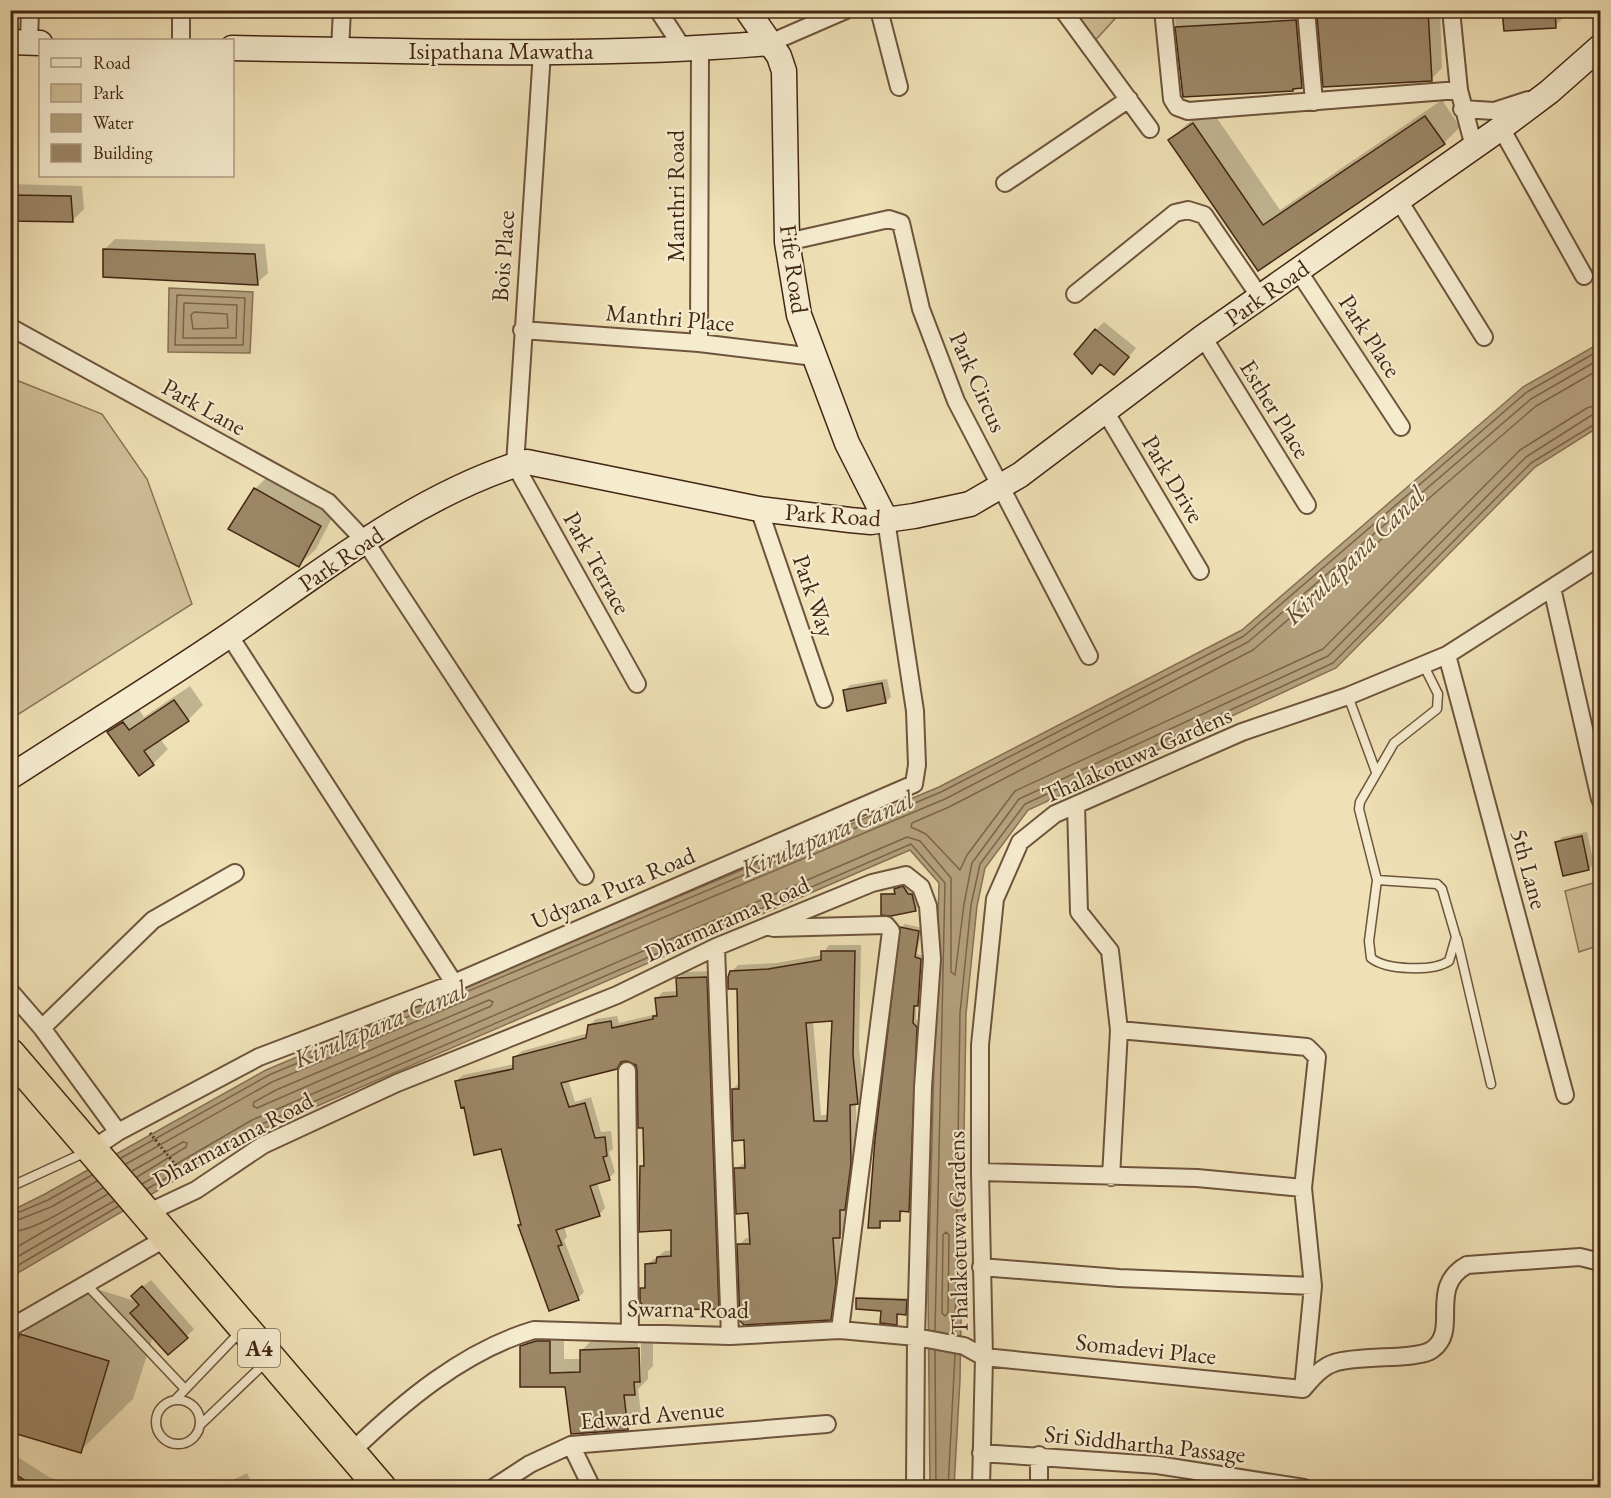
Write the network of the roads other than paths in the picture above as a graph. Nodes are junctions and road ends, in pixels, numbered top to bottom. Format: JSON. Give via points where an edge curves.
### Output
{"nodes":[{"id":1,"x":30,"y":10,"type":"edge"},
{"id":2,"x":181,"y":10,"type":"edge"},
{"id":3,"x":342,"y":10,"type":"edge"},
{"id":4,"x":658,"y":10,"type":"edge"},
{"id":5,"x":747,"y":10,"type":"edge"},
{"id":6,"x":846,"y":10,"type":"edge"},
{"id":7,"x":879,"y":10,"type":"edge"},
{"id":8,"x":1063,"y":10,"type":"edge"},
{"id":9,"x":1163,"y":10,"type":"edge"},
{"id":10,"x":1306,"y":10,"type":"edge"},
{"id":11,"x":1451,"y":10,"type":"edge"},
{"id":12,"x":181,"y":39,"type":"edge"},
{"id":13,"x":27,"y":42,"type":"edge"},
{"id":14,"x":770,"y":43,"type":"junction"},
{"id":15,"x":234,"y":48,"type":"edge"},
{"id":16,"x":340,"y":50,"type":"junction"},
{"id":17,"x":692,"y":50,"type":"junction"},
{"id":18,"x":542,"y":52,"type":"junction"},
{"id":19,"x":1599,"y":52,"type":"edge"},
{"id":20,"x":898,"y":87,"type":"dead end"},
{"id":21,"x":1459,"y":90,"type":"junction"},
{"id":22,"x":1549,"y":92,"type":"junction"},
{"id":23,"x":1129,"y":99,"type":"junction"},
{"id":24,"x":1314,"y":102,"type":"junction"},
{"id":25,"x":1462,"y":109,"type":"junction"},
{"id":26,"x":1501,"y":128,"type":"junction"},
{"id":27,"x":1150,"y":129,"type":"dead end"},
{"id":28,"x":1474,"y":147,"type":"junction"},
{"id":29,"x":1005,"y":183,"type":"dead end"},
{"id":30,"x":1398,"y":199,"type":"junction"},
{"id":31,"x":787,"y":242,"type":"junction"},
{"id":32,"x":1299,"y":272,"type":"junction"},
{"id":33,"x":1584,"y":276,"type":"dead end"},
{"id":34,"x":1075,"y":294,"type":"dead end"},
{"id":35,"x":1260,"y":297,"type":"junction"},
{"id":36,"x":10,"y":327,"type":"edge"},
{"id":37,"x":522,"y":330,"type":"junction"},
{"id":38,"x":1203,"y":338,"type":"junction"},
{"id":39,"x":1484,"y":338,"type":"dead end"},
{"id":40,"x":699,"y":343,"type":"junction"},
{"id":41,"x":814,"y":357,"type":"junction"},
{"id":42,"x":1105,"y":411,"type":"junction"},
{"id":43,"x":1401,"y":427,"type":"dead end"},
{"id":44,"x":515,"y":465,"type":"junction"},
{"id":45,"x":1002,"y":487,"type":"junction"},
{"id":46,"x":1307,"y":505,"type":"dead end"},
{"id":47,"x":759,"y":509,"type":"junction"},
{"id":48,"x":886,"y":520,"type":"junction"},
{"id":49,"x":365,"y":540,"type":"junction"},
{"id":50,"x":1600,"y":557,"type":"edge"},
{"id":51,"x":1200,"y":571,"type":"dead end"},
{"id":52,"x":1551,"y":588,"type":"junction"},
{"id":53,"x":229,"y":635,"type":"junction"},
{"id":54,"x":1447,"y":655,"type":"junction"},
{"id":55,"x":1089,"y":656,"type":"dead end"},
{"id":56,"x":1424,"y":666,"type":"junction"},
{"id":57,"x":637,"y":684,"type":"dead end"},
{"id":58,"x":1348,"y":696,"type":"junction"},
{"id":59,"x":824,"y":699,"type":"dead end"},
{"id":60,"x":1376,"y":772,"type":"junction"},
{"id":61,"x":10,"y":777,"type":"edge"},
{"id":62,"x":1600,"y":798,"type":"edge"},
{"id":63,"x":1076,"y":804,"type":"junction"},
{"id":64,"x":235,"y":873,"type":"dead end"},
{"id":65,"x":585,"y":876,"type":"dead end"},
{"id":66,"x":1377,"y":880,"type":"junction"},
{"id":67,"x":761,"y":928,"type":"junction"},
{"id":68,"x":1456,"y":937,"type":"junction"},
{"id":69,"x":716,"y":947,"type":"junction"},
{"id":70,"x":454,"y":983,"type":"junction"},
{"id":71,"x":10,"y":991,"type":"edge"},
{"id":72,"x":42,"y":1028,"type":"junction"},
{"id":73,"x":1119,"y":1030,"type":"junction"},
{"id":74,"x":10,"y":1054,"type":"edge"},
{"id":75,"x":627,"y":1071,"type":"dead end"},
{"id":76,"x":1491,"y":1084,"type":"dead end"},
{"id":77,"x":1565,"y":1095,"type":"dead end"},
{"id":78,"x":118,"y":1132,"type":"junction"},
{"id":79,"x":93,"y":1151,"type":"junction"},
{"id":80,"x":980,"y":1172,"type":"junction"},
{"id":81,"x":1111,"y":1177,"type":"junction"},
{"id":82,"x":10,"y":1187,"type":"edge"},
{"id":83,"x":1303,"y":1188,"type":"junction"},
{"id":84,"x":142,"y":1210,"type":"junction"},
{"id":85,"x":166,"y":1238,"type":"junction"},
{"id":86,"x":1600,"y":1263,"type":"edge"},
{"id":87,"x":981,"y":1267,"type":"junction"},
{"id":88,"x":86,"y":1284,"type":"junction"},
{"id":89,"x":1313,"y":1286,"type":"junction"},
{"id":90,"x":10,"y":1328,"type":"edge"},
{"id":91,"x":243,"y":1329,"type":"junction"},
{"id":92,"x":840,"y":1330,"type":"junction"},
{"id":93,"x":630,"y":1332,"type":"junction"},
{"id":94,"x":730,"y":1336,"type":"junction"},
{"id":95,"x":916,"y":1337,"type":"junction"},
{"id":96,"x":984,"y":1357,"type":"junction"},
{"id":97,"x":269,"y":1359,"type":"junction"},
{"id":98,"x":184,"y":1388,"type":"junction"},
{"id":99,"x":1303,"y":1389,"type":"junction"},
{"id":100,"x":175,"y":1400,"type":"junction"},
{"id":101,"x":200,"y":1425,"type":"junction"},
{"id":102,"x":826,"y":1425,"type":"dead end"},
{"id":103,"x":571,"y":1445,"type":"junction"},
{"id":104,"x":981,"y":1453,"type":"junction"},
{"id":105,"x":350,"y":1454,"type":"junction"},
{"id":106,"x":1039,"y":1455,"type":"junction"},
{"id":107,"x":381,"y":1488,"type":"edge"},
{"id":108,"x":493,"y":1488,"type":"edge"},
{"id":109,"x":592,"y":1488,"type":"edge"},
{"id":110,"x":915,"y":1488,"type":"edge"},
{"id":111,"x":981,"y":1488,"type":"edge"},
{"id":112,"x":1039,"y":1488,"type":"edge"},
{"id":113,"x":1304,"y":1488,"type":"edge"}],
"edges":[{"from":1,"to":13,"type":"street"},
{"from":2,"to":12,"type":"street"},
{"from":3,"to":16,"type":"street"},
{"from":4,"to":17,"type":"street"},
{"from":5,"to":14,"type":"main road","name":"Fife Road"},
{"from":6,"to":14,"type":"street"},
{"from":7,"to":20,"type":"street"},
{"from":8,"to":23,"type":"street"},
{"from":9,"to":24,"type":"street","via":[[1172,99],[1177,107],[1188,111]]},
{"from":10,"to":24,"type":"street"},
{"from":11,"to":21,"type":"street"},
{"from":14,"to":17,"type":"main road","name":"Isipathana Mawatha"},
{"from":14,"to":31,"type":"main road","name":"Fife Road","via":[[784,71]]},
{"from":15,"to":16,"type":"main road","name":"Isipathana Mawatha"},
{"from":16,"to":18,"type":"main road","name":"Isipathana Mawatha"},
{"from":17,"to":18,"type":"main road","name":"Isipathana Mawatha"},
{"from":17,"to":40,"type":"street","name":"Manthri Road"},
{"from":18,"to":37,"type":"street","name":"Bois Place"},
{"from":19,"to":22,"type":"main road","name":"Park Road"},
{"from":21,"to":24,"type":"street"},
{"from":21,"to":25,"type":"street"},
{"from":22,"to":25,"type":"street","via":[[1494,111]]},
{"from":22,"to":26,"type":"main road","name":"Park Road"},
{"from":23,"to":27,"type":"street"},
{"from":23,"to":29,"type":"street"},
{"from":25,"to":28,"type":"street"},
{"from":26,"to":28,"type":"main road","name":"Park Road"},
{"from":26,"to":33,"type":"street"},
{"from":28,"to":30,"type":"main road","name":"Park Road"},
{"from":30,"to":32,"type":"main road","name":"Park Road"},
{"from":30,"to":39,"type":"street"},
{"from":31,"to":41,"type":"main road","name":"Fife Road","via":[[799,315]]},
{"from":31,"to":45,"type":"street","name":"Park Circus","via":[[889,219],[901,223],[921,309],[956,401]]},
{"from":32,"to":35,"type":"main road","name":"Park Road"},
{"from":32,"to":43,"type":"street","name":"Park Place"},
{"from":34,"to":35,"type":"street","via":[[1175,213],[1188,210],[1204,215]]},
{"from":35,"to":38,"type":"main road","name":"Park Road"},
{"from":36,"to":49,"type":"street","name":"Park Lane","via":[[328,502]]},
{"from":37,"to":40,"type":"street","name":"Manthri Place"},
{"from":37,"to":44,"type":"street","name":"Bois Place"},
{"from":38,"to":42,"type":"main road","name":"Park Road"},
{"from":38,"to":46,"type":"street","name":"Esther Place"},
{"from":40,"to":41,"type":"street","name":"Manthri Place"},
{"from":41,"to":48,"type":"main road","name":"Fife Road","via":[[848,443]]},
{"from":42,"to":45,"type":"main road","name":"Park Road"},
{"from":42,"to":51,"type":"street","name":"Park Drive"},
{"from":44,"to":47,"type":"main road","name":"Park Road","via":[[527,462]]},
{"from":44,"to":49,"type":"main road","name":"Park Road","via":[[440,499]]},
{"from":44,"to":57,"type":"street","name":"Park Terrace"},
{"from":45,"to":48,"type":"main road","name":"Park Road","via":[[970,504]]},
{"from":45,"to":55,"type":"street","name":"Park Circus"},
{"from":47,"to":48,"type":"main road","name":"Park Road","via":[[850,520]]},
{"from":47,"to":59,"type":"street","name":"Park Way"},
{"from":48,"to":70,"type":"street","name":"Udyana Pura Road","via":[[915,711],[914,784]]},
{"from":49,"to":53,"type":"main road","name":"Park Road"},
{"from":49,"to":65,"type":"street","name":"Park Lane"},
{"from":50,"to":52,"type":"street","name":"Thalakotuwa Gardens"},
{"from":52,"to":54,"type":"street","name":"Thalakotuwa Gardens"},
{"from":52,"to":62,"type":"street"},
{"from":53,"to":61,"type":"main road","name":"Park Road"},
{"from":53,"to":70,"type":"street"},
{"from":54,"to":56,"type":"street","name":"Thalakotuwa Gardens"},
{"from":54,"to":77,"type":"street","name":"5th Lane"},
{"from":56,"to":58,"type":"street","name":"Thalakotuwa Gardens"},
{"from":56,"to":60,"type":"lane","via":[[1438,694],[1437,709],[1394,743]]},
{"from":58,"to":60,"type":"lane"},
{"from":58,"to":63,"type":"street","name":"Thalakotuwa Gardens","via":[[1242,732]]},
{"from":60,"to":66,"type":"lane","via":[[1359,809]]},
{"from":63,"to":73,"type":"street","via":[[1079,912],[1110,951]]},
{"from":63,"to":80,"type":"street","name":"Thalakotuwa Gardens","via":[[1055,813],[1020,842],[995,899],[980,1045]]},
{"from":64,"to":72,"type":"street","via":[[153,920]]},
{"from":66,"to":68,"type":"lane","via":[[1437,884],[1442,889]]},
{"from":66,"to":68,"type":"lane","via":[[1369,941],[1371,958],[1380,965],[1438,968],[1449,961]]},
{"from":67,"to":69,"type":"street","name":"Dharmarama Road"},
{"from":67,"to":92,"type":"street","via":[[886,925],[891,931]]},
{"from":67,"to":95,"type":"street","name":"Dharmarama Road","via":[[872,884],[906,875],[921,887],[928,906],[932,959],[923,1087]]},
{"from":68,"to":76,"type":"lane"},
{"from":69,"to":84,"type":"street","name":"Dharmarama Road","via":[[617,994],[397,1083],[263,1145],[196,1190]]},
{"from":69,"to":94,"type":"street"},
{"from":70,"to":78,"type":"street","name":"Udyana Pura Road","via":[[259,1057]]},
{"from":71,"to":72,"type":"street"},
{"from":72,"to":78,"type":"street"},
{"from":73,"to":81,"type":"street"},
{"from":73,"to":83,"type":"street","via":[[1313,1050],[1317,1057]]},
{"from":74,"to":79,"type":"highway","number":"A4"},
{"from":75,"to":93,"type":"street"},
{"from":78,"to":79,"type":"street","name":"Udyana Pura Road"},
{"from":79,"to":82,"type":"lane"},
{"from":79,"to":84,"type":"highway","number":"A4"},
{"from":80,"to":81,"type":"street"},
{"from":80,"to":87,"type":"street","name":"Thalakotuwa Gardens"},
{"from":81,"to":83,"type":"street","via":[[1197,1178]]},
{"from":83,"to":89,"type":"street"},
{"from":84,"to":85,"type":"highway","number":"A4"},
{"from":85,"to":88,"type":"street"},
{"from":85,"to":91,"type":"highway","number":"A4"},
{"from":86,"to":99,"type":"street","via":[[1580,1257],[1467,1265],[1448,1281],[1443,1335],[1433,1349],[1418,1355],[1334,1363],[1316,1374]]},
{"from":87,"to":89,"type":"street","via":[[1119,1278]]},
{"from":87,"to":96,"type":"street","name":"Thalakotuwa Gardens"},
{"from":88,"to":90,"type":"street"},
{"from":88,"to":98,"type":"lane"},
{"from":89,"to":99,"type":"street"},
{"from":91,"to":97,"type":"highway","number":"A4"},
{"from":91,"to":98,"type":"lane"},
{"from":92,"to":94,"type":"street","name":"Swarna Road"},
{"from":92,"to":95,"type":"street","name":"Swarna Road"},
{"from":93,"to":94,"type":"street","name":"Swarna Road"},
{"from":93,"to":105,"type":"street","name":"Swarna Road","via":[[534,1330],[506,1338],[453,1368]]},
{"from":95,"to":96,"type":"street","name":"Swarna Road","via":[[964,1346]]},
{"from":95,"to":110,"type":"street"},
{"from":96,"to":99,"type":"street","name":"Somadevi Place"},
{"from":96,"to":104,"type":"street","name":"Thalakotuwa Gardens"},
{"from":97,"to":101,"type":"lane"},
{"from":97,"to":105,"type":"highway","number":"A4"},
{"from":98,"to":100,"type":"lane"},
{"from":100,"to":101,"type":"lane","via":[[195,1408]]},
{"from":100,"to":101,"type":"lane","via":[[162,1407],[156,1419],[158,1434],[163,1439],[184,1444],[196,1435]]},
{"from":102,"to":103,"type":"street","name":"Edward Avenue"},
{"from":103,"to":108,"type":"street","name":"Edward Avenue","via":[[530,1464]]},
{"from":103,"to":109,"type":"street"},
{"from":104,"to":106,"type":"street","name":"Sri Siddhartha Passage"},
{"from":104,"to":111,"type":"street","name":"Thalakotuwa Gardens"},
{"from":105,"to":107,"type":"highway","number":"A4"},
{"from":106,"to":112,"type":"street"},
{"from":106,"to":113,"type":"street","name":"Sri Siddhartha Passage","via":[[1157,1465]]}]}
